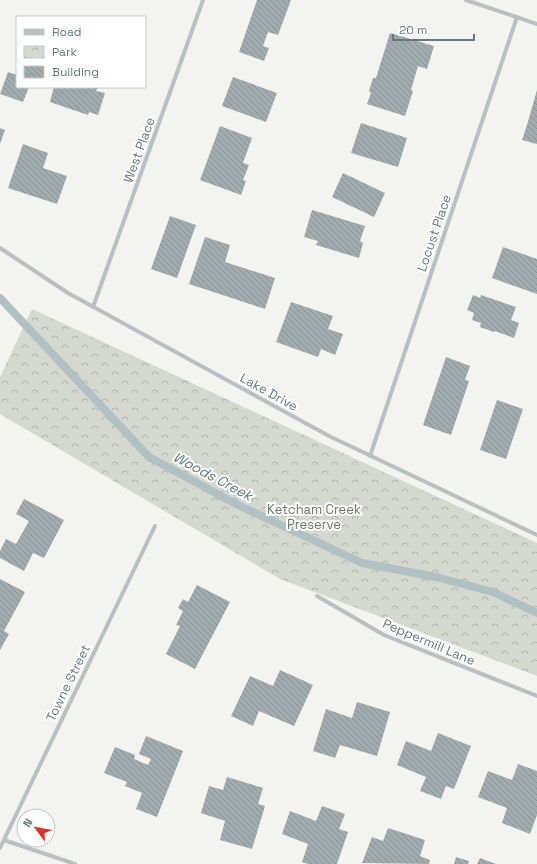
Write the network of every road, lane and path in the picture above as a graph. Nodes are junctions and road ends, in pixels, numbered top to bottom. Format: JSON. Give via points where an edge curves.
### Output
{"nodes":[{"id":1,"x":203,"y":0,"type":"edge"},
{"id":2,"x":466,"y":0,"type":"edge"},
{"id":3,"x":517,"y":17,"type":"junction"},
{"id":4,"x":537,"y":24,"type":"edge"},
{"id":5,"x":0,"y":248,"type":"edge"},
{"id":6,"x":93,"y":307,"type":"junction"},
{"id":7,"x":370,"y":456,"type":"junction"},
{"id":8,"x":155,"y":526,"type":"dead end"},
{"id":9,"x":537,"y":535,"type":"edge"},
{"id":10,"x":317,"y":596,"type":"dead end"},
{"id":11,"x":537,"y":696,"type":"edge"},
{"id":12,"x":4,"y":840,"type":"junction"},
{"id":13,"x":0,"y":848,"type":"edge"},
{"id":14,"x":75,"y":864,"type":"edge"}],
"edges":[{"from":1,"to":6,"type":"street","name":"West Place"},
{"from":2,"to":3,"type":"street"},
{"from":3,"to":4,"type":"street"},
{"from":3,"to":7,"type":"street","name":"Locust Place"},
{"from":5,"to":6,"type":"street","name":"Lake Drive"},
{"from":6,"to":7,"type":"street","name":"Lake Drive"},
{"from":7,"to":9,"type":"street","name":"Lake Drive"},
{"from":8,"to":12,"type":"street","name":"Towne Street"},
{"from":10,"to":11,"type":"street","name":"Peppermill Lane","via":[[384,635]]},
{"from":12,"to":13,"type":"street","name":"Towne Street"},
{"from":12,"to":14,"type":"street"}]}
